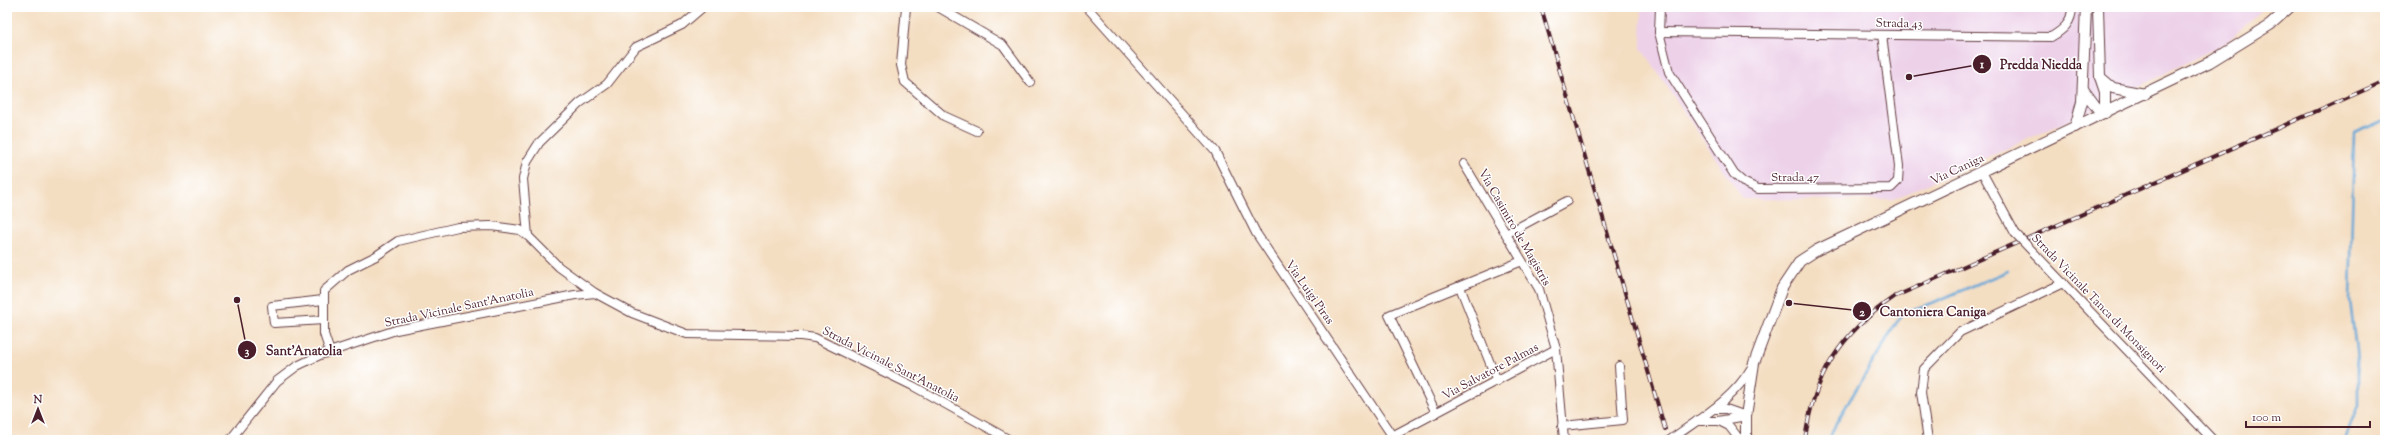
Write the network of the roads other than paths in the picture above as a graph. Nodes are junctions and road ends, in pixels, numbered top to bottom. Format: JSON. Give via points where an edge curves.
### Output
{"nodes":[{"id":1,"x":703,"y":7,"type":"edge"},
{"id":2,"x":906,"y":7,"type":"edge"},
{"id":3,"x":938,"y":7,"type":"edge"},
{"id":4,"x":1088,"y":7,"type":"edge"},
{"id":5,"x":1660,"y":7,"type":"edge"},
{"id":6,"x":2072,"y":7,"type":"edge"},
{"id":7,"x":2086,"y":7,"type":"edge"},
{"id":8,"x":2098,"y":7,"type":"edge"},
{"id":9,"x":2290,"y":7,"type":"edge"},
{"id":10,"x":1659,"y":32,"type":"junction"},
{"id":11,"x":1882,"y":35,"type":"junction"},
{"id":12,"x":2100,"y":77,"type":"junction"},
{"id":13,"x":1030,"y":82,"type":"dead end"},
{"id":14,"x":2083,"y":89,"type":"junction"},
{"id":15,"x":2145,"y":94,"type":"junction"},
{"id":16,"x":2105,"y":113,"type":"junction"},
{"id":17,"x":2075,"y":127,"type":"junction"},
{"id":18,"x":977,"y":131,"type":"dead end"},
{"id":19,"x":1464,"y":164,"type":"dead end"},
{"id":20,"x":1982,"y":172,"type":"junction"},
{"id":21,"x":1567,"y":201,"type":"dead end"},
{"id":22,"x":1506,"y":234,"type":"junction"},
{"id":23,"x":528,"y":236,"type":"junction"},
{"id":24,"x":1522,"y":261,"type":"junction"},
{"id":25,"x":2063,"y":283,"type":"junction"},
{"id":26,"x":1460,"y":287,"type":"junction"},
{"id":27,"x":595,"y":293,"type":"junction"},
{"id":28,"x":323,"y":300,"type":"junction"},
{"id":29,"x":324,"y":320,"type":"junction"},
{"id":30,"x":1556,"y":349,"type":"junction"},
{"id":31,"x":330,"y":352,"type":"junction"},
{"id":32,"x":1754,"y":363,"type":"junction"},
{"id":33,"x":1619,"y":366,"type":"dead end"},
{"id":34,"x":1497,"y":380,"type":"junction"},
{"id":35,"x":1714,"y":409,"type":"junction"},
{"id":36,"x":1436,"y":413,"type":"junction"},
{"id":37,"x":1746,"y":416,"type":"junction"},
{"id":38,"x":1697,"y":421,"type":"junction"},
{"id":39,"x":1718,"y":421,"type":"junction"},
{"id":40,"x":1562,"y":426,"type":"junction"},
{"id":41,"x":1395,"y":438,"type":"edge"},
{"id":42,"x":230,"y":440,"type":"edge"},
{"id":43,"x":1010,"y":440,"type":"edge"},
{"id":44,"x":1564,"y":440,"type":"edge"},
{"id":45,"x":1670,"y":440,"type":"edge"},
{"id":46,"x":1740,"y":440,"type":"edge"},
{"id":47,"x":1746,"y":440,"type":"edge"},
{"id":48,"x":1928,"y":440,"type":"edge"},
{"id":49,"x":2213,"y":440,"type":"edge"}],
"edges":[{"from":1,"to":23,"type":"street","via":[[682,25],[636,47],[607,84],[580,103],[539,143],[527,162],[523,179]]},
{"from":2,"to":18,"type":"street","via":[[901,65],[905,82],[944,116]]},
{"from":3,"to":13,"type":"street","via":[[1003,45]]},
{"from":4,"to":41,"type":"street","name":"Via Luigi Piras","via":[[1215,151],[1260,239]]},
{"from":5,"to":10,"type":"street","name":"Strada 47"},
{"from":6,"to":11,"type":"street","name":"Strada 43","via":[[2070,20],[2062,31],[2050,37]]},
{"from":7,"to":14,"type":"street"},
{"from":8,"to":12,"type":"street"},
{"from":9,"to":15,"type":"street","name":"Via Caniga","via":[[2270,25],[2216,59]]},
{"from":10,"to":11,"type":"street","name":"Strada 43"},
{"from":10,"to":11,"type":"street","name":"Strada 47","via":[[1669,72],[1734,174],[1743,182],[1758,189],[1775,190],[1890,188],[1898,181],[1899,166]]},
{"from":12,"to":15,"type":"street","via":[[2113,88]]},
{"from":12,"to":16,"type":"street","via":[[2105,92]]},
{"from":14,"to":16,"type":"street","via":[[2097,108]]},
{"from":14,"to":17,"type":"street"},
{"from":15,"to":16,"type":"street","name":"Via Caniga"},
{"from":16,"to":17,"type":"street","name":"Via Caniga"},
{"from":17,"to":20,"type":"street","name":"Via Caniga"},
{"from":19,"to":22,"type":"street","name":"Via Casimiro de Magistris"},
{"from":20,"to":25,"type":"street","name":"Strada Vicinale Tanca di Monsignori","bridge":true,"via":[[2015,233]]},
{"from":20,"to":32,"type":"street","name":"Via Caniga","via":[[1817,250],[1800,261],[1782,288]]},
{"from":21,"to":22,"type":"street"},
{"from":22,"to":24,"type":"street","name":"Via Casimiro de Magistris"},
{"from":23,"to":27,"type":"street","name":"Strada Vicinale Sant'Anatolia","via":[[559,267]]},
{"from":23,"to":28,"type":"street","name":"Strada Vicinale Sant'Anatolia","via":[[520,230],[491,226],[458,227],[398,241],[348,270],[324,291]]},
{"from":24,"to":26,"type":"street"},
{"from":24,"to":30,"type":"street","name":"Via Casimiro de Magistris","via":[[1539,289]]},
{"from":25,"to":48,"type":"street","via":[[1960,332],[1924,369],[1921,392]]},
{"from":25,"to":49,"type":"street","name":"Strada Vicinale Tanca di Monsignori"},
{"from":26,"to":34,"type":"street"},
{"from":26,"to":36,"type":"street","name":"Via Salvatore Palmas","via":[[1389,314]]},
{"from":27,"to":31,"type":"street","name":"Strada Vicinale Sant'Anatolia","via":[[429,322]]},
{"from":27,"to":43,"type":"street","name":"Strada Vicinale Sant'Anatolia","via":[[632,313],[687,334],[815,338],[912,386]]},
{"from":28,"to":29,"type":"street"},
{"from":28,"to":29,"type":"street","via":[[272,306],[274,323]]},
{"from":29,"to":31,"type":"street","via":[[324,334]]},
{"from":30,"to":34,"type":"street","name":"Via Salvatore Palmas"},
{"from":30,"to":40,"type":"street","name":"Via Casimiro de Magistris"},
{"from":31,"to":42,"type":"street","name":"Strada Vicinale Sant'Anatolia","via":[[298,366],[277,381]]},
{"from":32,"to":35,"type":"street","via":[[1742,383]]},
{"from":32,"to":37,"type":"street","name":"Via Caniga"},
{"from":33,"to":40,"type":"street","via":[[1623,420]]},
{"from":34,"to":36,"type":"street","name":"Via Salvatore Palmas"},
{"from":35,"to":37,"type":"street"},
{"from":35,"to":38,"type":"street"},
{"from":36,"to":41,"type":"street","name":"Via Salvatore Palmas"},
{"from":37,"to":39,"type":"street"},
{"from":37,"to":47,"type":"street","name":"Via Caniga"},
{"from":38,"to":39,"type":"street"},
{"from":38,"to":45,"type":"street"},
{"from":39,"to":46,"type":"street","via":[[1730,426]]},
{"from":40,"to":44,"type":"street","name":"Via Casimiro de Magistris"}]}
